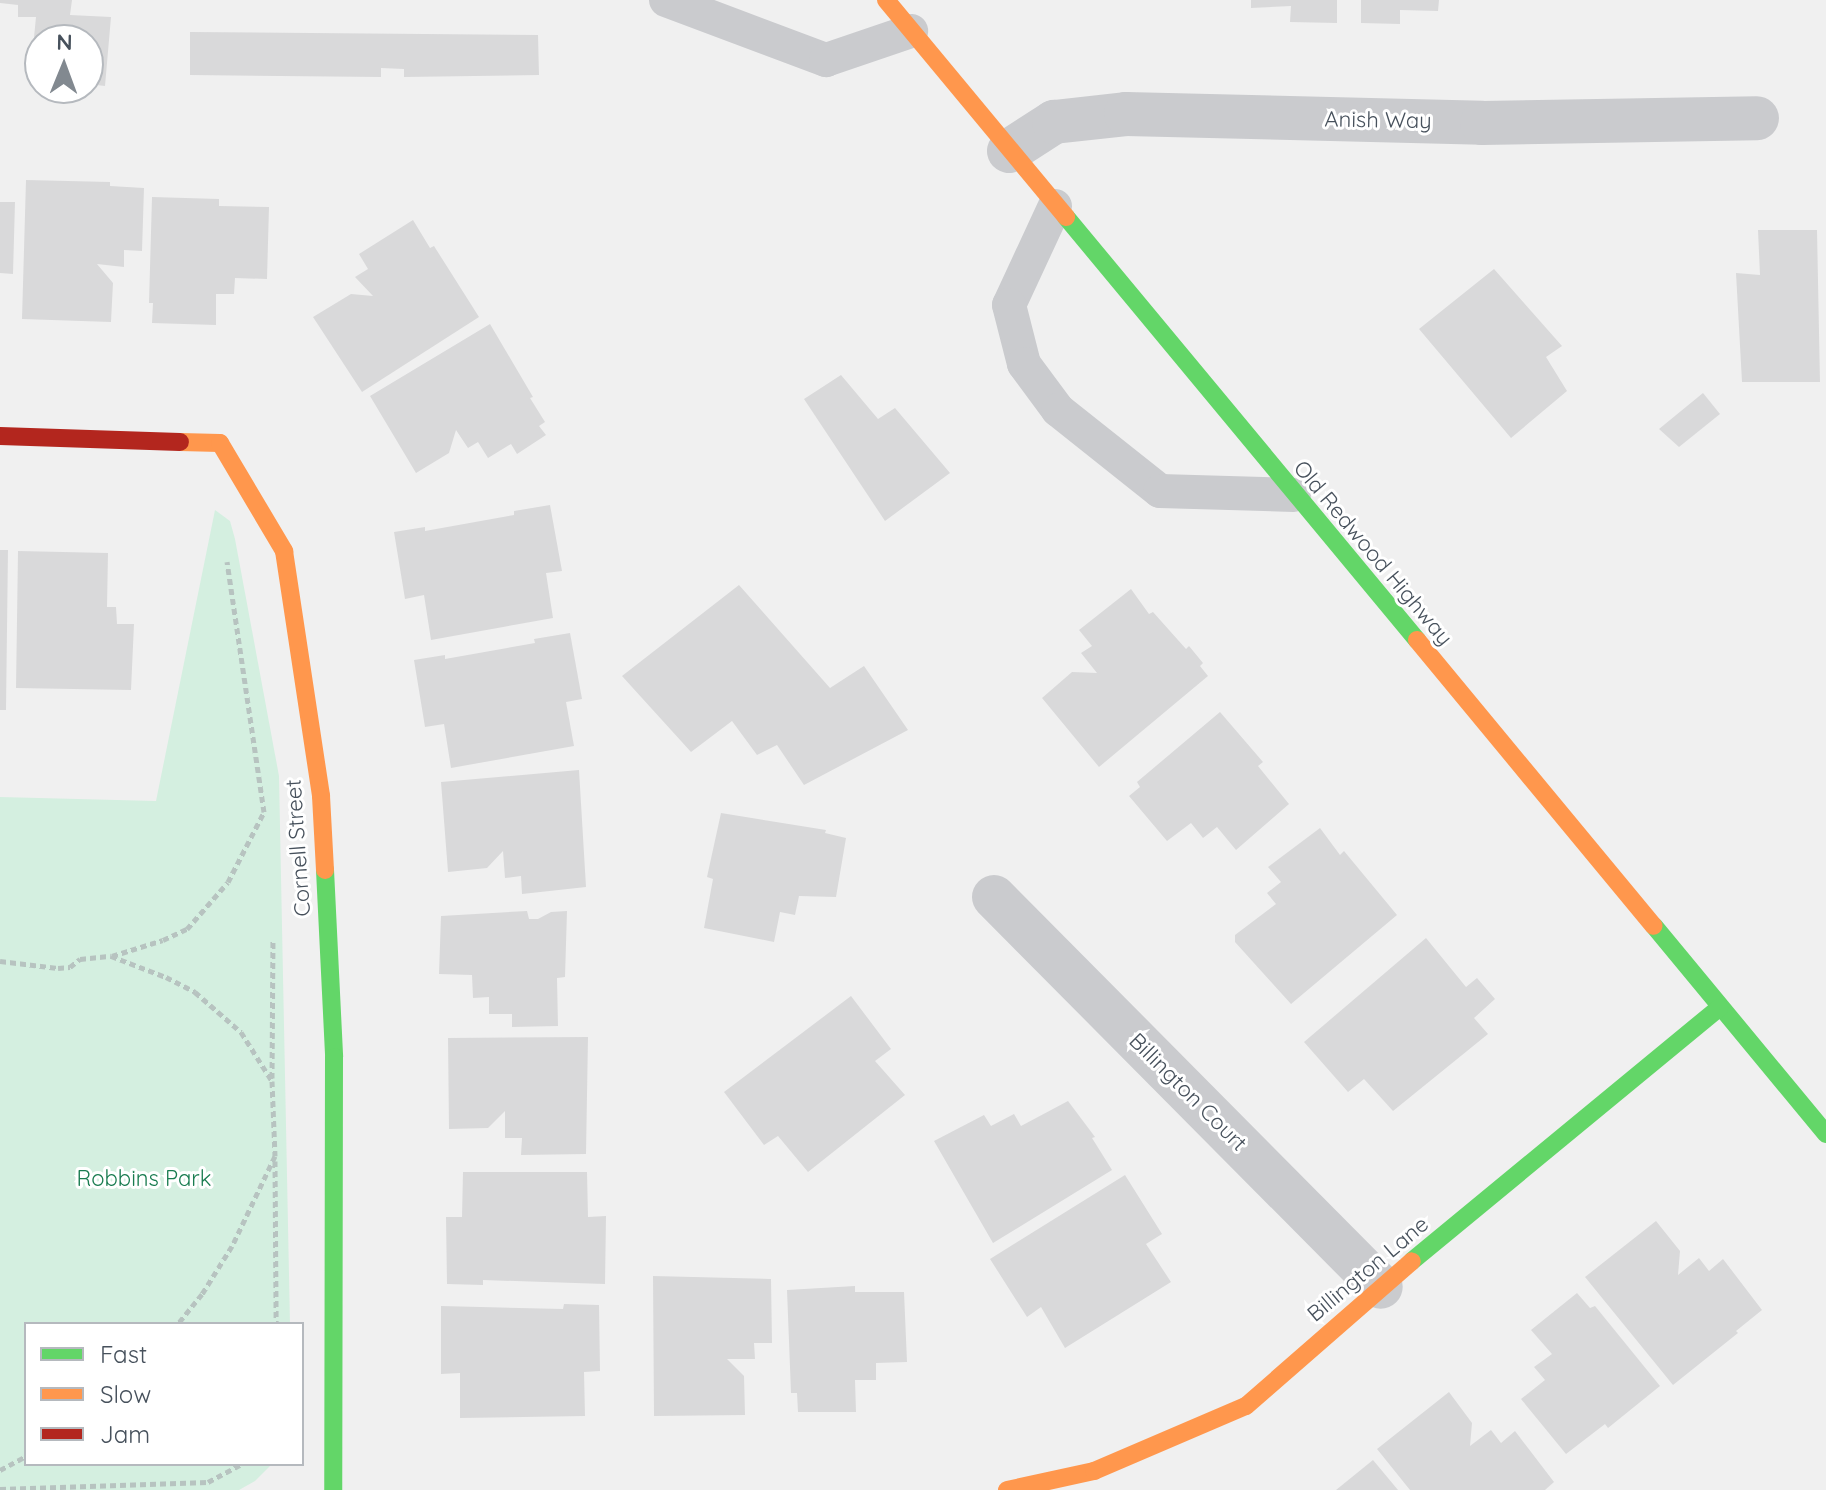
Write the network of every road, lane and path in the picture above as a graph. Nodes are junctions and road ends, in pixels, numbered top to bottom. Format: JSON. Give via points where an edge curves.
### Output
{"nodes":[{"id":1,"x":666,"y":0,"type":"edge"},
{"id":2,"x":886,"y":0,"type":"edge"},
{"id":3,"x":911,"y":31,"type":"junction"},
{"id":4,"x":1757,"y":118,"type":"dead end"},
{"id":5,"x":1009,"y":151,"type":"junction"},
{"id":6,"x":1055,"y":206,"type":"junction"},
{"id":7,"x":0,"y":436,"type":"edge"},
{"id":8,"x":1294,"y":495,"type":"junction"},
{"id":9,"x":237,"y":625,"type":"dead end"},
{"id":10,"x":264,"y":812,"type":"junction"},
{"id":11,"x":267,"y":823,"type":"dead end"},
{"id":12,"x":994,"y":897,"type":"dead end"},
{"id":13,"x":273,"y":939,"type":"dead end"},
{"id":14,"x":111,"y":956,"type":"junction"},
{"id":15,"x":0,"y":961,"type":"edge"},
{"id":16,"x":1719,"y":1008,"type":"junction"},
{"id":17,"x":272,"y":1081,"type":"junction"},
{"id":18,"x":1826,"y":1134,"type":"edge"},
{"id":19,"x":275,"y":1156,"type":"junction"},
{"id":20,"x":1381,"y":1287,"type":"junction"},
{"id":21,"x":180,"y":1322,"type":"edge"},
{"id":22,"x":276,"y":1322,"type":"edge"},
{"id":23,"x":24,"y":1457,"type":"edge"},
{"id":24,"x":238,"y":1466,"type":"edge"},
{"id":25,"x":0,"y":1470,"type":"edge"},
{"id":26,"x":0,"y":1489,"type":"edge"},
{"id":27,"x":333,"y":1490,"type":"edge"},
{"id":28,"x":1007,"y":1490,"type":"edge"}],
"edges":[{"from":1,"to":3,"type":"lane","via":[[826,60]]},
{"from":2,"to":3,"type":"street","name":"Old Redwood Highway"},
{"from":3,"to":5,"type":"street","name":"Old Redwood Highway"},
{"from":4,"to":5,"type":"street","name":"Anish Way","via":[[1482,123],[1126,114],[1054,122]]},
{"from":5,"to":6,"type":"street","name":"Old Redwood Highway"},
{"from":6,"to":8,"type":"street","name":"Old Redwood Highway"},
{"from":6,"to":8,"type":"lane","via":[[1009,305],[1024,364],[1058,410],[1160,491]]},
{"from":7,"to":27,"type":"street","name":"Cornell Street","via":[[220,443],[284,551],[323,826],[334,1057]]},
{"from":8,"to":16,"type":"street","name":"Old Redwood Highway"},
{"from":9,"to":10,"type":"path"},
{"from":10,"to":11,"type":"path"},
{"from":10,"to":14,"type":"path","via":[[228,882],[187,929]]},
{"from":12,"to":20,"type":"street","name":"Billington Court"},
{"from":13,"to":17,"type":"path"},
{"from":14,"to":15,"type":"path","via":[[58,968]]},
{"from":14,"to":17,"type":"path","via":[[166,977],[207,1001],[241,1032]]},
{"from":16,"to":18,"type":"street","name":"Old Redwood Highway"},
{"from":16,"to":20,"type":"street","name":"Billington Lane"},
{"from":17,"to":19,"type":"path"},
{"from":19,"to":21,"type":"path","via":[[232,1246]]},
{"from":19,"to":22,"type":"path"},
{"from":20,"to":28,"type":"street","name":"Billington Lane","via":[[1246,1406],[1094,1471]]},
{"from":23,"to":25,"type":"path"},
{"from":24,"to":26,"type":"path","via":[[208,1482]]}]}
